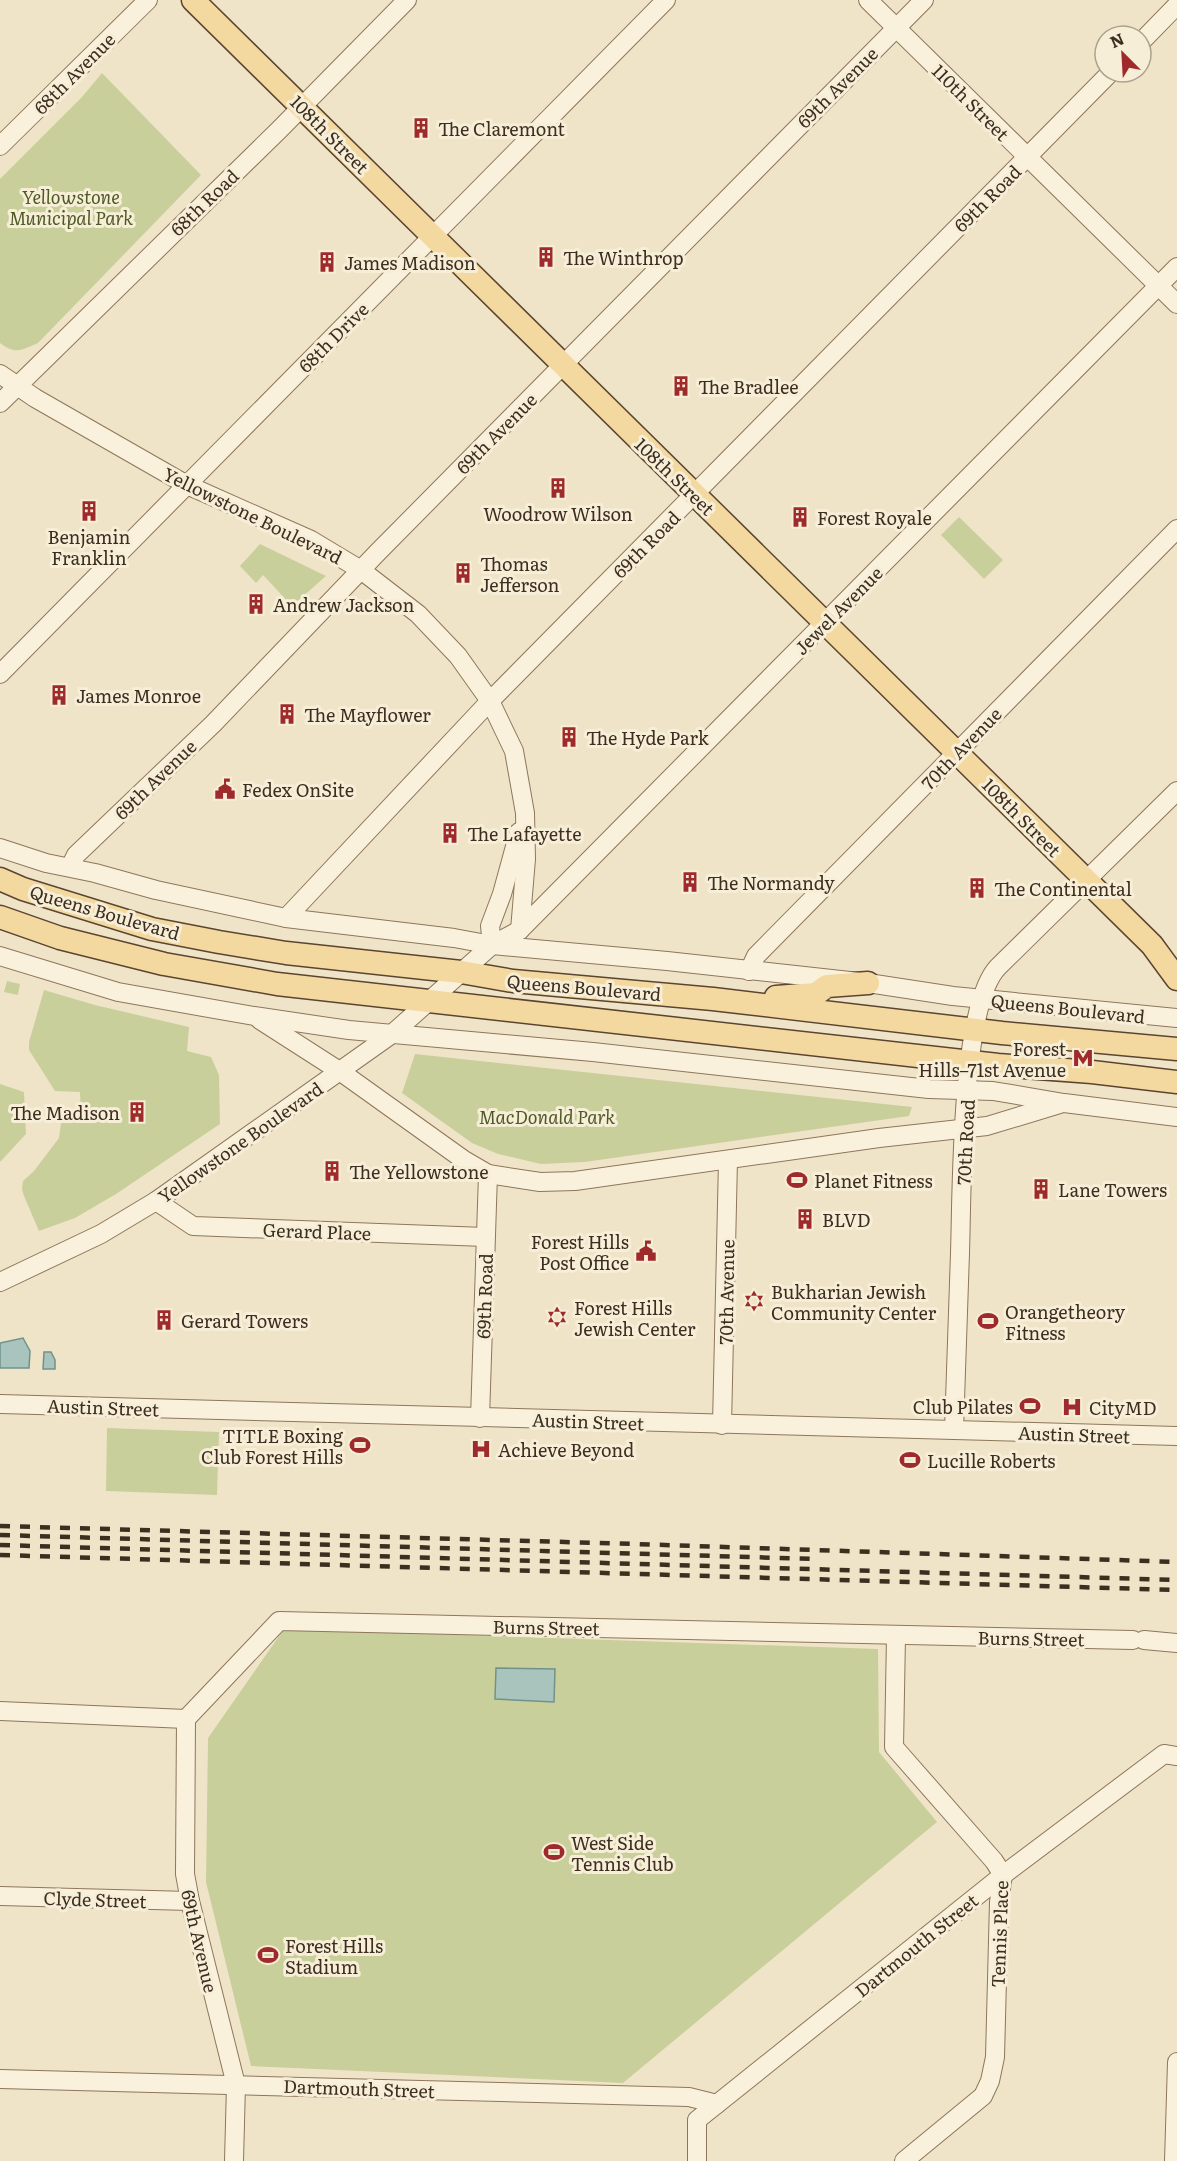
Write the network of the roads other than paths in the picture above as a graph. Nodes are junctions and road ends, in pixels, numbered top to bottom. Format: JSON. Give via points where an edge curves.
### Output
{"nodes":[{"id":1,"x":148,"y":0,"type":"edge"},
{"id":2,"x":193,"y":0,"type":"edge"},
{"id":3,"x":407,"y":0,"type":"edge"},
{"id":4,"x":666,"y":0,"type":"edge"},
{"id":5,"x":868,"y":0,"type":"edge"},
{"id":6,"x":924,"y":0,"type":"edge"},
{"id":7,"x":1177,"y":5,"type":"edge"},
{"id":8,"x":896,"y":27,"type":"junction"},
{"id":9,"x":1153,"y":30,"type":"edge"},
{"id":10,"x":1099,"y":84,"type":"edge"},
{"id":11,"x":302,"y":107,"type":"junction"},
{"id":12,"x":0,"y":146,"type":"edge"},
{"id":13,"x":1028,"y":157,"type":"junction"},
{"id":14,"x":433,"y":236,"type":"junction"},
{"id":15,"x":1177,"y":267,"type":"edge"},
{"id":16,"x":1158,"y":286,"type":"junction"},
{"id":17,"x":1177,"y":304,"type":"edge"},
{"id":18,"x":563,"y":365,"type":"junction"},
{"id":19,"x":0,"y":374,"type":"edge"},
{"id":20,"x":16,"y":386,"type":"junction"},
{"id":21,"x":0,"y":403,"type":"edge"},
{"id":22,"x":187,"y":485,"type":"junction"},
{"id":23,"x":695,"y":494,"type":"junction"},
{"id":24,"x":1177,"y":529,"type":"edge"},
{"id":25,"x":361,"y":570,"type":"junction"},
{"id":26,"x":825,"y":624,"type":"junction"},
{"id":27,"x":0,"y":674,"type":"edge"},
{"id":28,"x":490,"y":701,"type":"junction"},
{"id":29,"x":957,"y":753,"type":"junction"},
{"id":30,"x":1177,"y":790,"type":"edge"},
{"id":31,"x":525,"y":813,"type":"junction"},
{"id":32,"x":0,"y":848,"type":"edge"},
{"id":33,"x":70,"y":867,"type":"junction"},
{"id":34,"x":0,"y":869,"type":"edge"},
{"id":35,"x":1087,"y":881,"type":"junction"},
{"id":36,"x":9,"y":882,"type":"edge"},
{"id":37,"x":0,"y":917,"type":"edge"},
{"id":38,"x":286,"y":918,"type":"junction"},
{"id":39,"x":520,"y":930,"type":"junction"},
{"id":40,"x":492,"y":945,"type":"junction"},
{"id":41,"x":1158,"y":951,"type":"junction"},
{"id":42,"x":0,"y":956,"type":"edge"},
{"id":43,"x":1177,"y":964,"type":"edge"},
{"id":44,"x":749,"y":971,"type":"junction"},
{"id":45,"x":461,"y":972,"type":"junction"},
{"id":46,"x":1177,"y":979,"type":"edge"},
{"id":47,"x":868,"y":983,"type":"junction"},
{"id":48,"x":982,"y":999,"type":"junction"},
{"id":49,"x":430,"y":1001,"type":"junction"},
{"id":50,"x":729,"y":1001,"type":"junction"},
{"id":51,"x":254,"y":1016,"type":"junction"},
{"id":52,"x":1177,"y":1018,"type":"edge"},
{"id":53,"x":974,"y":1030,"type":"junction"},
{"id":54,"x":392,"y":1034,"type":"junction"},
{"id":55,"x":1177,"y":1050,"type":"edge"},
{"id":56,"x":971,"y":1062,"type":"junction"},
{"id":57,"x":341,"y":1072,"type":"junction"},
{"id":58,"x":1177,"y":1082,"type":"edge"},
{"id":59,"x":968,"y":1090,"type":"junction"},
{"id":60,"x":1064,"y":1103,"type":"junction"},
{"id":61,"x":1177,"y":1117,"type":"edge"},
{"id":62,"x":963,"y":1129,"type":"junction"},
{"id":63,"x":728,"y":1160,"type":"junction"},
{"id":64,"x":488,"y":1174,"type":"junction"},
{"id":65,"x":156,"y":1201,"type":"junction"},
{"id":66,"x":485,"y":1238,"type":"junction"},
{"id":67,"x":0,"y":1282,"type":"edge"},
{"id":68,"x":0,"y":1404,"type":"edge"},
{"id":69,"x":480,"y":1418,"type":"junction"},
{"id":70,"x":722,"y":1425,"type":"junction"},
{"id":71,"x":954,"y":1430,"type":"junction"},
{"id":72,"x":1177,"y":1437,"type":"edge"},
{"id":73,"x":896,"y":1636,"type":"junction"},
{"id":74,"x":1177,"y":1643,"type":"edge"},
{"id":75,"x":0,"y":1712,"type":"edge"},
{"id":76,"x":186,"y":1719,"type":"junction"},
{"id":77,"x":1177,"y":1755,"type":"edge"},
{"id":78,"x":1003,"y":1875,"type":"junction"},
{"id":79,"x":0,"y":1896,"type":"edge"},
{"id":80,"x":190,"y":1901,"type":"junction"},
{"id":81,"x":1177,"y":2062,"type":"edge"},
{"id":82,"x":0,"y":2079,"type":"edge"},
{"id":83,"x":236,"y":2085,"type":"junction"},
{"id":84,"x":1177,"y":2092,"type":"edge"},
{"id":85,"x":717,"y":2104,"type":"junction"},
{"id":86,"x":234,"y":2161,"type":"edge"},
{"id":87,"x":697,"y":2161,"type":"edge"},
{"id":88,"x":904,"y":2161,"type":"edge"},
{"id":89,"x":1174,"y":2161,"type":"edge"}],
"edges":[{"from":1,"to":12,"type":"street","name":"68th Avenue"},
{"from":2,"to":11,"type":"main road","name":"108th Street"},
{"from":3,"to":11,"type":"street","name":"68th Road"},
{"from":4,"to":14,"type":"street","name":"68th Drive"},
{"from":5,"to":8,"type":"street","name":"110th Street"},
{"from":6,"to":8,"type":"street","name":"69th Avenue"},
{"from":7,"to":9,"type":"street"},
{"from":8,"to":13,"type":"street","name":"110th Street"},
{"from":8,"to":18,"type":"street","name":"69th Avenue"},
{"from":10,"to":13,"type":"street","name":"69th Road"},
{"from":11,"to":14,"type":"main road","name":"108th Street"},
{"from":11,"to":20,"type":"street","name":"68th Road"},
{"from":13,"to":16,"type":"street","name":"110th Street"},
{"from":13,"to":23,"type":"street","name":"69th Road"},
{"from":14,"to":18,"type":"main road","name":"108th Street"},
{"from":14,"to":22,"type":"street","name":"68th Drive"},
{"from":15,"to":16,"type":"street","name":"Jewel Avenue"},
{"from":16,"to":17,"type":"street","name":"110th Street"},
{"from":16,"to":26,"type":"street","name":"Jewel Avenue"},
{"from":18,"to":23,"type":"main road","name":"108th Street"},
{"from":18,"to":25,"type":"street","name":"69th Avenue"},
{"from":19,"to":20,"type":"street","name":"Yellowstone Boulevard"},
{"from":20,"to":21,"type":"street","name":"68th Road"},
{"from":20,"to":22,"type":"street","name":"Yellowstone Boulevard"},
{"from":22,"to":25,"type":"street","name":"Yellowstone Boulevard","via":[[311,540]]},
{"from":22,"to":27,"type":"street","name":"68th Drive"},
{"from":23,"to":26,"type":"main road","name":"108th Street"},
{"from":23,"to":28,"type":"street","name":"69th Road"},
{"from":24,"to":29,"type":"street","name":"70th Avenue"},
{"from":25,"to":28,"type":"street","name":"Yellowstone Boulevard","via":[[418,614],[458,656]]},
{"from":25,"to":33,"type":"street","name":"69th Avenue","via":[[213,724],[76,855]]},
{"from":26,"to":29,"type":"main road","name":"108th Street"},
{"from":26,"to":39,"type":"street","name":"Jewel Avenue"},
{"from":28,"to":31,"type":"street","name":"Yellowstone Boulevard","via":[[514,751]]},
{"from":28,"to":38,"type":"street","name":"69th Road"},
{"from":29,"to":35,"type":"main road","name":"108th Street"},
{"from":29,"to":44,"type":"street","name":"70th Avenue","via":[[756,956]]},
{"from":30,"to":35,"type":"street","name":"70th Road"},
{"from":31,"to":39,"type":"street","name":"Yellowstone Boulevard"},
{"from":31,"to":40,"type":"street","via":[[490,926]]},
{"from":32,"to":33,"type":"street","name":"Queens Boulevard"},
{"from":33,"to":38,"type":"street","name":"Queens Boulevard"},
{"from":34,"to":36,"type":"main road"},
{"from":35,"to":41,"type":"main road","name":"108th Street"},
{"from":35,"to":48,"type":"street","name":"70th Road","via":[[993,973]]},
{"from":36,"to":45,"type":"main road","name":"Queens Boulevard","via":[[152,929],[286,953]]},
{"from":37,"to":49,"type":"main road","name":"Queens Boulevard","via":[[60,938],[164,964],[277,984]]},
{"from":38,"to":40,"type":"street","name":"Queens Boulevard"},
{"from":39,"to":40,"type":"street","name":"Jewel Avenue"},
{"from":40,"to":44,"type":"street","name":"Queens Boulevard"},
{"from":40,"to":45,"type":"street","name":"Jewel Avenue"},
{"from":41,"to":43,"type":"main road","name":"108th Street"},
{"from":41,"to":46,"type":"main road","name":"108th Street"},
{"from":42,"to":51,"type":"street","via":[[118,992]]},
{"from":44,"to":47,"type":"street","name":"Queens Boulevard"},
{"from":45,"to":49,"type":"street","name":"Yellowstone Boulevard"},
{"from":45,"to":50,"type":"main road","name":"Queens Boulevard","via":[[513,981]]},
{"from":47,"to":48,"type":"street","name":"Queens Boulevard"},
{"from":47,"to":50,"type":"main road","via":[[827,986],[816,994]]},
{"from":48,"to":52,"type":"street","name":"Queens Boulevard"},
{"from":48,"to":53,"type":"street","name":"70th Road"},
{"from":49,"to":54,"type":"street","name":"Yellowstone Boulevard"},
{"from":49,"to":56,"type":"main road","name":"Queens Boulevard"},
{"from":50,"to":53,"type":"main road","name":"Queens Boulevard"},
{"from":51,"to":54,"type":"street"},
{"from":51,"to":57,"type":"street"},
{"from":53,"to":55,"type":"main road","name":"Queens Boulevard"},
{"from":53,"to":56,"type":"street","name":"70th Road"},
{"from":54,"to":57,"type":"street","name":"Yellowstone Boulevard"},
{"from":54,"to":59,"type":"street"},
{"from":56,"to":58,"type":"main road","name":"Queens Boulevard"},
{"from":56,"to":59,"type":"street","name":"70th Road"},
{"from":57,"to":64,"type":"street"},
{"from":57,"to":65,"type":"street","name":"Yellowstone Boulevard"},
{"from":59,"to":60,"type":"street"},
{"from":59,"to":62,"type":"street","name":"70th Road"},
{"from":60,"to":61,"type":"street"},
{"from":60,"to":62,"type":"street","via":[[1017,1119]]},
{"from":62,"to":63,"type":"street"},
{"from":62,"to":71,"type":"street","name":"70th Road"},
{"from":63,"to":64,"type":"street","via":[[557,1183]]},
{"from":63,"to":70,"type":"street","name":"70th Avenue"},
{"from":64,"to":66,"type":"street","name":"69th Road"},
{"from":65,"to":66,"type":"street","name":"Gerard Place","via":[[193,1226]]},
{"from":65,"to":67,"type":"street","name":"Yellowstone Boulevard","via":[[102,1234]]},
{"from":66,"to":69,"type":"street","name":"69th Road"},
{"from":68,"to":69,"type":"street","name":"Austin Street"},
{"from":69,"to":70,"type":"street","name":"Austin Street"},
{"from":70,"to":71,"type":"street","name":"Austin Street"},
{"from":71,"to":72,"type":"street","name":"Austin Street"},
{"from":73,"to":74,"type":"street","name":"Burns Street"},
{"from":73,"to":76,"type":"street","name":"Burns Street","via":[[279,1621]]},
{"from":73,"to":78,"type":"street","name":"Tennis Place","via":[[894,1747]]},
{"from":75,"to":76,"type":"street"},
{"from":76,"to":80,"type":"street","name":"69th Avenue","via":[[185,1874]]},
{"from":77,"to":78,"type":"street","name":"Dartmouth Street","via":[[1164,1754]]},
{"from":78,"to":85,"type":"street","name":"Dartmouth Street"},
{"from":78,"to":88,"type":"street","name":"Tennis Place","via":[[995,2057],[990,2081],[983,2096]]},
{"from":79,"to":80,"type":"street","name":"Clyde Street"},
{"from":80,"to":83,"type":"street","name":"69th Avenue"},
{"from":81,"to":84,"type":"street"},
{"from":82,"to":83,"type":"street","name":"Dartmouth Street"},
{"from":83,"to":85,"type":"street","name":"Dartmouth Street","via":[[689,2097]]},
{"from":83,"to":86,"type":"street","name":"69th Avenue"},
{"from":84,"to":89,"type":"street"},
{"from":85,"to":87,"type":"street","name":"Dartmouth Street","via":[[697,2120]]}]}
